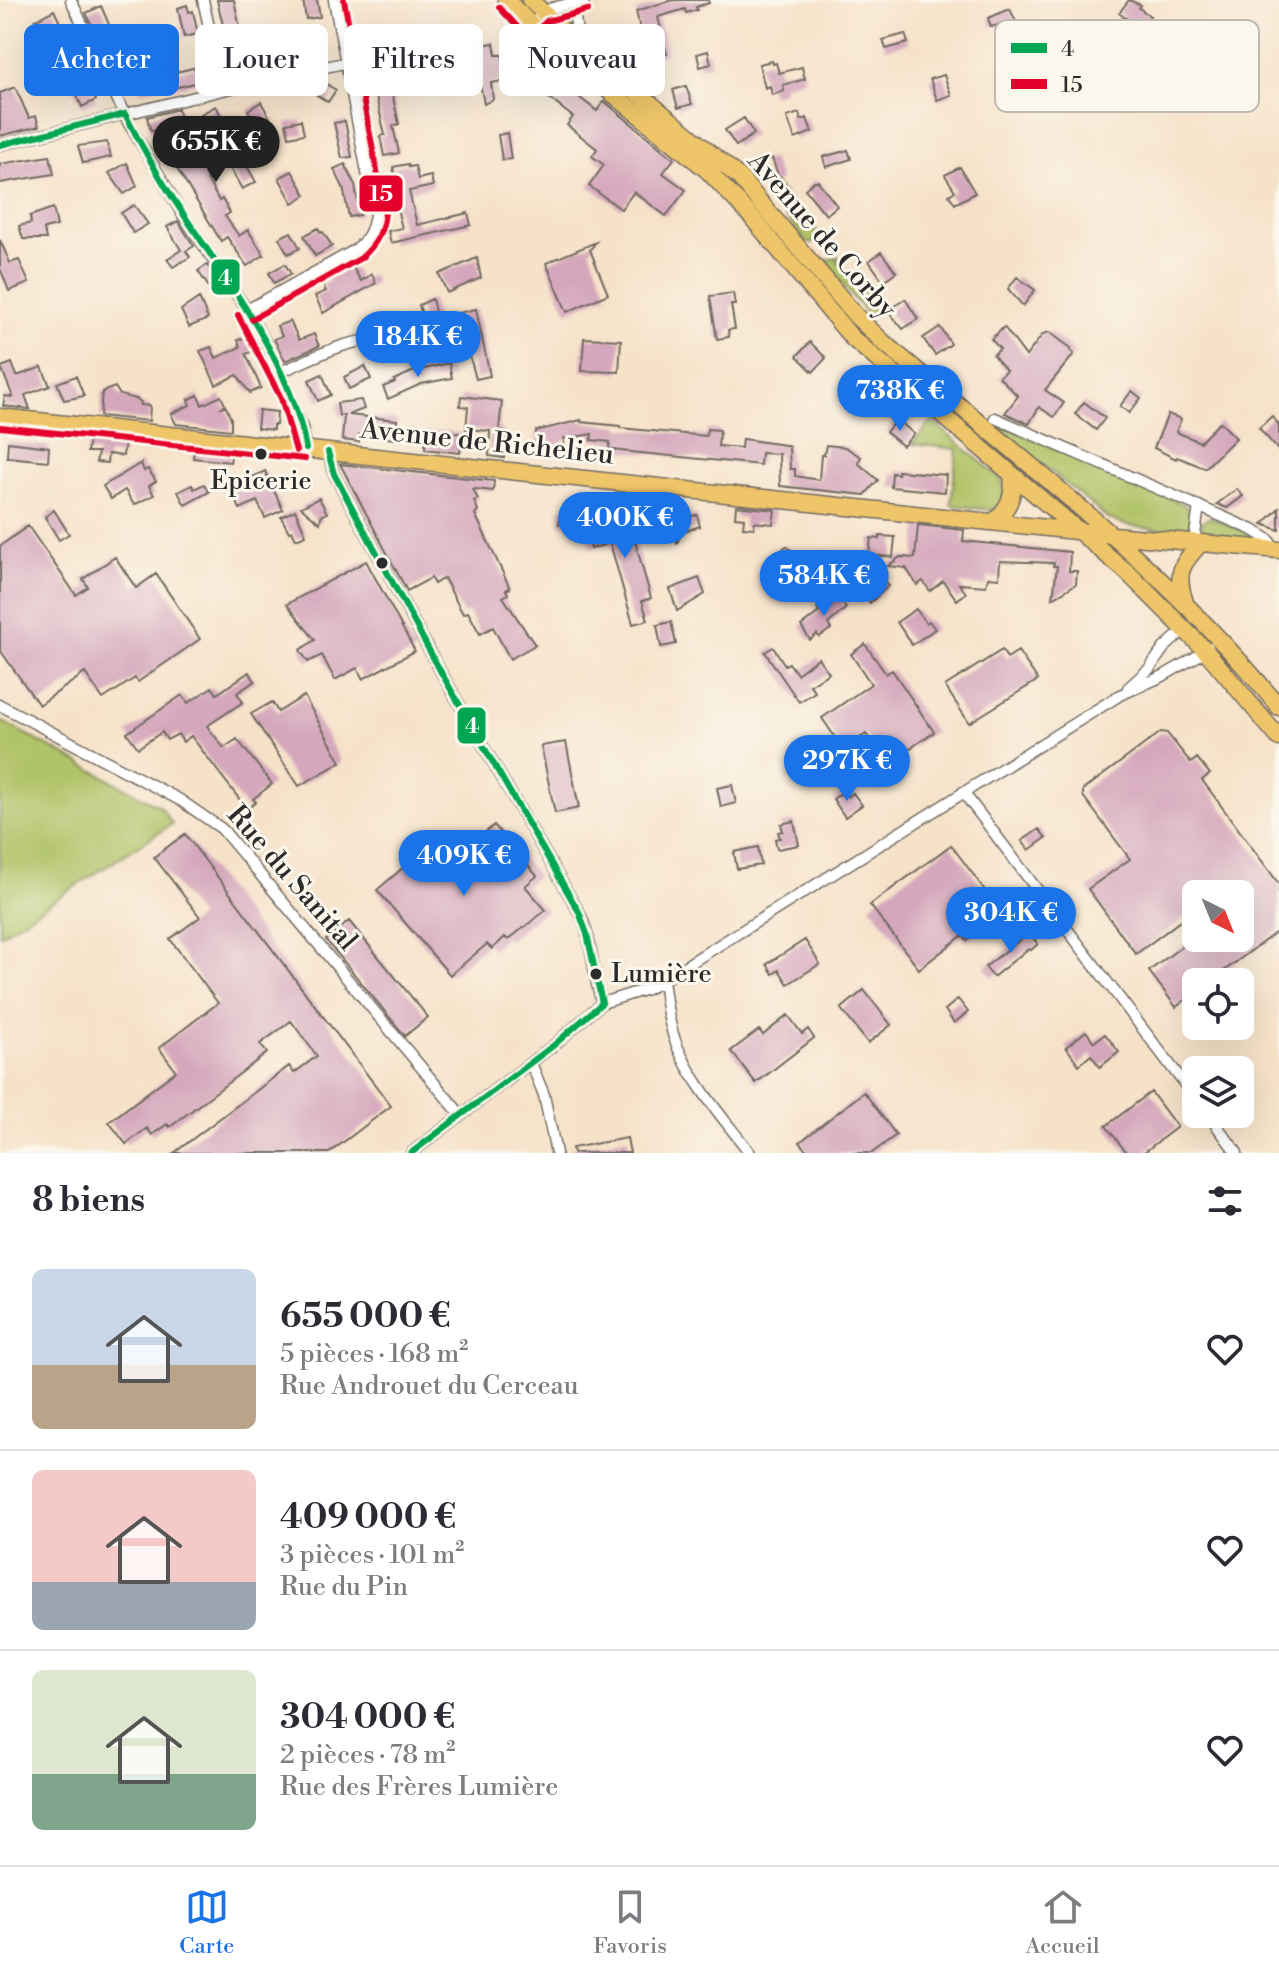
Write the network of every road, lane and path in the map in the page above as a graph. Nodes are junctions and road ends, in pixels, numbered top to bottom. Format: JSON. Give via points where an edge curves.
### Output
{"nodes":[{"id":1,"x":71,"y":0,"type":"edge"},
{"id":2,"x":203,"y":0,"type":"edge"},
{"id":3,"x":334,"y":0,"type":"edge"},
{"id":4,"x":584,"y":0,"type":"edge"},
{"id":5,"x":514,"y":3,"type":"edge"},
{"id":6,"x":536,"y":6,"type":"edge"},
{"id":7,"x":208,"y":24,"type":"edge"},
{"id":8,"x":529,"y":24,"type":"joint"},
{"id":9,"x":556,"y":24,"type":"edge"},
{"id":10,"x":576,"y":24,"type":"edge"},
{"id":11,"x":344,"y":47,"type":"edge"},
{"id":12,"x":198,"y":96,"type":"edge"},
{"id":13,"x":353,"y":96,"type":"edge"},
{"id":14,"x":617,"y":96,"type":"edge"},
{"id":15,"x":642,"y":96,"type":"edge"},
{"id":16,"x":125,"y":114,"type":"junction"},
{"id":17,"x":0,"y":145,"type":"edge"},
{"id":18,"x":247,"y":310,"type":"junction"},
{"id":19,"x":391,"y":340,"type":"dead end"},
{"id":20,"x":280,"y":372,"type":"junction"},
{"id":21,"x":0,"y":417,"type":"edge"},
{"id":22,"x":995,"y":418,"type":"dead end"},
{"id":23,"x":306,"y":449,"type":"junction"},
{"id":24,"x":328,"y":452,"type":"junction"},
{"id":25,"x":1012,"y":475,"type":"junction"},
{"id":26,"x":1199,"y":506,"type":"junction"},
{"id":27,"x":995,"y":521,"type":"junction"},
{"id":28,"x":1081,"y":531,"type":"junction"},
{"id":29,"x":1113,"y":535,"type":"junction"},
{"id":30,"x":1198,"y":543,"type":"junction"},
{"id":31,"x":1276,"y":549,"type":"edge"},
{"id":32,"x":1185,"y":603,"type":"junction"},
{"id":33,"x":1202,"y":621,"type":"junction"},
{"id":34,"x":1183,"y":628,"type":"junction"},
{"id":35,"x":1216,"y":635,"type":"junction"},
{"id":36,"x":1206,"y":651,"type":"junction"},
{"id":37,"x":1120,"y":695,"type":"junction"},
{"id":38,"x":0,"y":705,"type":"edge"},
{"id":39,"x":1279,"y":707,"type":"edge"},
{"id":40,"x":1279,"y":738,"type":"edge"},
{"id":41,"x":963,"y":792,"type":"junction"},
{"id":42,"x":663,"y":980,"type":"junction"},
{"id":43,"x":602,"y":1003,"type":"junction"},
{"id":44,"x":531,"y":1063,"type":"junction"},
{"id":45,"x":1182,"y":1081,"type":"edge"},
{"id":46,"x":461,"y":1115,"type":"junction"},
{"id":47,"x":1218,"y":1128,"type":"edge"},
{"id":48,"x":411,"y":1153,"type":"edge"},
{"id":49,"x":556,"y":1153,"type":"edge"},
{"id":50,"x":750,"y":1153,"type":"edge"},
{"id":51,"x":1237,"y":1153,"type":"edge"}],
"edges":[{"from":1,"to":16,"type":"street"},
{"from":2,"to":7,"type":"street"},
{"from":3,"to":11,"type":"street"},
{"from":4,"to":6,"type":"street"},
{"from":4,"to":10,"type":"street"},
{"from":5,"to":8,"type":"main road","name":"Avenue de Corby"},
{"from":6,"to":8,"type":"street"},
{"from":6,"to":9,"type":"main road","name":"Avenue de Corby"},
{"from":12,"to":16,"type":"street"},
{"from":13,"to":18,"type":"street","via":[[375,214],[373,228],[355,250]]},
{"from":14,"to":25,"type":"main road","name":"Avenue de Corby","via":[[706,169],[852,338]]},
{"from":15,"to":29,"type":"main road","name":"Avenue de Corby","via":[[739,177],[883,342]]},
{"from":16,"to":17,"type":"street"},
{"from":16,"to":18,"type":"street","via":[[181,212]]},
{"from":18,"to":20,"type":"street"},
{"from":19,"to":20,"type":"street","via":[[352,341]]},
{"from":20,"to":23,"type":"street"},
{"from":21,"to":23,"type":"main road","name":"Avenue de Richelieu"},
{"from":22,"to":26,"type":"street"},
{"from":23,"to":24,"type":"main road","name":"Avenue de Richelieu"},
{"from":24,"to":27,"type":"main road","name":"Avenue de Richelieu"},
{"from":24,"to":43,"type":"street","via":[[334,474],[442,674],[579,912]]},
{"from":25,"to":27,"type":"main road","via":[[1009,505]]},
{"from":25,"to":28,"type":"main road","name":"Avenue de Corby"},
{"from":26,"to":30,"type":"street"},
{"from":26,"to":31,"type":"street","via":[[1253,530]]},
{"from":27,"to":28,"type":"main road","name":"Avenue de Richelieu"},
{"from":28,"to":29,"type":"main road","name":"Avenue de Richelieu"},
{"from":28,"to":34,"type":"main road","name":"Avenue de Corby"},
{"from":29,"to":30,"type":"main road","name":"Avenue de Richelieu"},
{"from":29,"to":32,"type":"main road","name":"Avenue de Corby"},
{"from":30,"to":31,"type":"main road","name":"Avenue de Richelieu"},
{"from":30,"to":32,"type":"main road","via":[[1181,571]]},
{"from":32,"to":33,"type":"main road","name":"Avenue de Corby"},
{"from":33,"to":34,"type":"street"},
{"from":33,"to":35,"type":"main road","name":"Avenue de Corby"},
{"from":34,"to":36,"type":"main road","name":"Avenue de Corby"},
{"from":34,"to":37,"type":"street"},
{"from":35,"to":36,"type":"street"},
{"from":35,"to":39,"type":"main road","name":"Avenue de Corby"},
{"from":36,"to":37,"type":"street"},
{"from":36,"to":40,"type":"main road","name":"Avenue de Corby"},
{"from":37,"to":41,"type":"street"},
{"from":38,"to":46,"type":"street","name":"Rue du Sanital","via":[[180,800],[222,829]]},
{"from":41,"to":42,"type":"street"},
{"from":41,"to":45,"type":"street"},
{"from":42,"to":43,"type":"street"},
{"from":42,"to":50,"type":"street","via":[[678,1047],[694,1078]]},
{"from":43,"to":44,"type":"street"},
{"from":44,"to":46,"type":"street"},
{"from":44,"to":49,"type":"street"},
{"from":46,"to":48,"type":"street"},
{"from":47,"to":51,"type":"street"}]}
